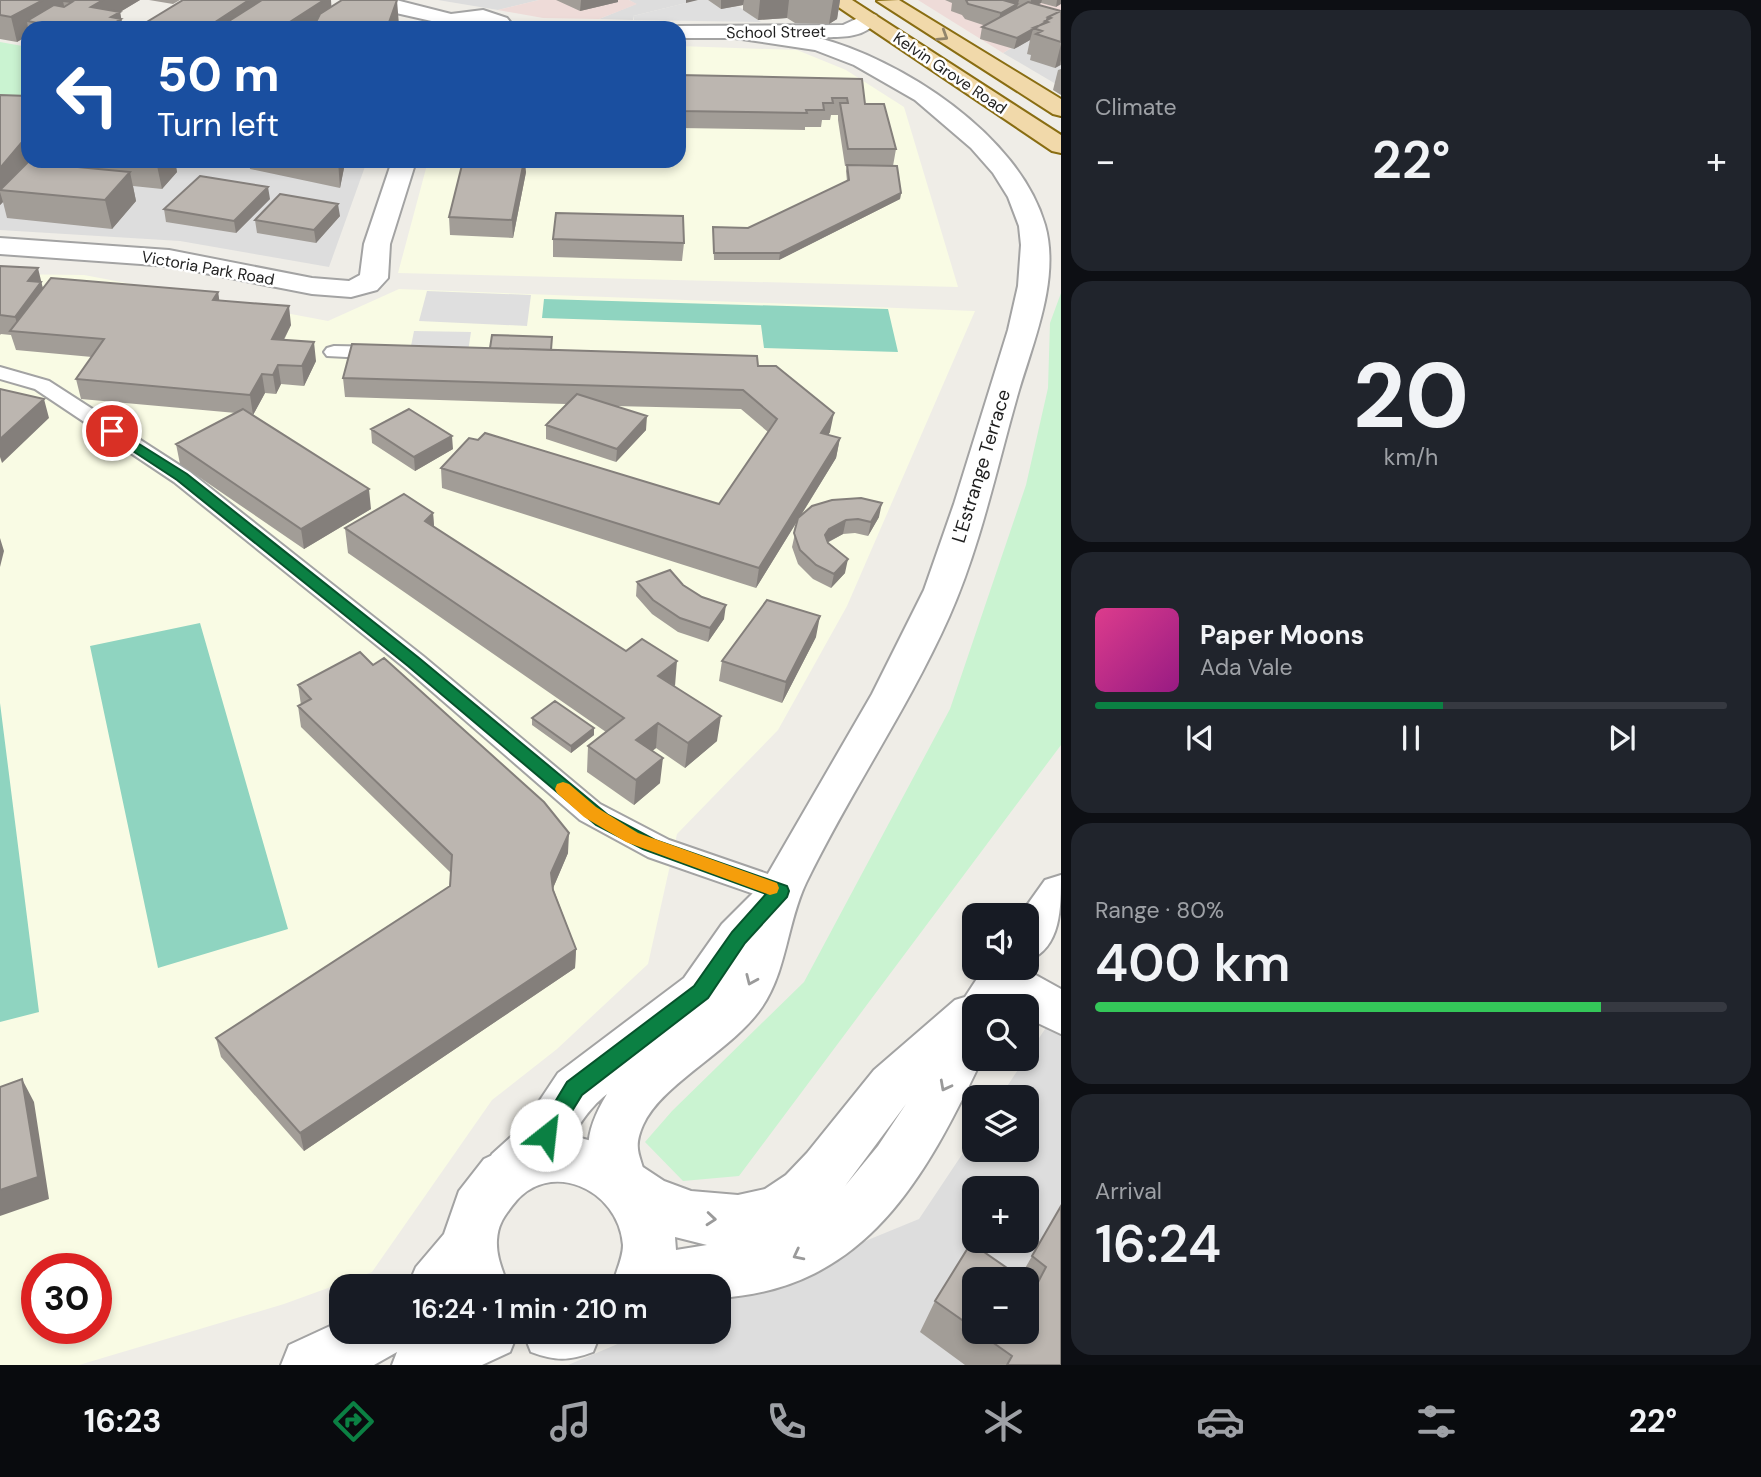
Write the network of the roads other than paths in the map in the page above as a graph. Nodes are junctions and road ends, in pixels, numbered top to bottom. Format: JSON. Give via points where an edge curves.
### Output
{"nodes":[{"id":1,"x":363,"y":0,"type":"edge"},
{"id":2,"x":838,"y":0,"type":"edge"},
{"id":3,"x":885,"y":0,"type":"edge"},
{"id":4,"x":869,"y":19,"type":"junction"},
{"id":5,"x":440,"y":21,"type":"edge"},
{"id":6,"x":455,"y":21,"type":"edge"},
{"id":7,"x":497,"y":21,"type":"edge"},
{"id":8,"x":686,"y":32,"type":"edge"},
{"id":9,"x":740,"y":33,"type":"junction"},
{"id":10,"x":1061,"y":109,"type":"edge"},
{"id":11,"x":1061,"y":146,"type":"edge"},
{"id":12,"x":402,"y":168,"type":"edge"},
{"id":13,"x":0,"y":246,"type":"edge"},
{"id":14,"x":334,"y":352,"type":"dead end"},
{"id":15,"x":403,"y":353,"type":"edge"},
{"id":16,"x":0,"y":373,"type":"edge"},
{"id":17,"x":780,"y":891,"type":"junction"},
{"id":18,"x":1061,"y":893,"type":"edge"},
{"id":19,"x":1039,"y":925,"type":"edge"},
{"id":20,"x":1039,"y":1009,"type":"edge"},
{"id":21,"x":1061,"y":1013,"type":"edge"},
{"id":22,"x":962,"y":1022,"type":"edge"},
{"id":23,"x":962,"y":1048,"type":"edge"},
{"id":24,"x":508,"y":1173,"type":"junction"},
{"id":25,"x":623,"y":1183,"type":"junction"},
{"id":26,"x":476,"y":1265,"type":"edge"},
{"id":27,"x":447,"y":1274,"type":"edge"},
{"id":28,"x":644,"y":1274,"type":"edge"},
{"id":29,"x":690,"y":1274,"type":"edge"},
{"id":30,"x":356,"y":1344,"type":"edge"},
{"id":31,"x":465,"y":1344,"type":"edge"},
{"id":32,"x":309,"y":1365,"type":"edge"},
{"id":33,"x":420,"y":1365,"type":"edge"}],
"edges":[{"from":1,"to":5,"type":"street","via":[[416,9]]},
{"from":2,"to":4,"type":"main road","name":"Kelvin Grove Road"},
{"from":3,"to":10,"type":"main road","name":"Kelvin Grove Road","one_way":true},
{"from":4,"to":9,"type":"street","name":"School Street","via":[[843,31]]},
{"from":4,"to":11,"type":"main road","name":"Kelvin Grove Road"},
{"from":6,"to":7,"type":"street","via":[[467,17]]},
{"from":8,"to":9,"type":"street","name":"School Street"},
{"from":9,"to":17,"type":"street","name":"L'Estrange Terrace","via":[[822,45],[880,68],[941,110],[1002,169],[1025,204],[1035,239],[1033,275],[1014,357],[932,613]]},
{"from":12,"to":13,"type":"street","name":"Victoria Park Road","via":[[377,244],[372,281],[351,289],[169,258]]},
{"from":14,"to":15,"type":"lane"},
{"from":16,"to":17,"type":"lane","via":[[42,385],[182,477],[617,830]]},
{"from":17,"to":24,"type":"street","name":"L'Estrange Terrace","via":[[738,937],[701,992],[575,1089],[540,1144]]},
{"from":17,"to":25,"type":"street","name":"L'Estrange Terrace","one_way":true,"via":[[751,984],[734,1008],[628,1101],[611,1147]]},
{"from":18,"to":19,"type":"street"},
{"from":20,"to":21,"type":"street"},
{"from":25,"to":22,"type":"street","one_way":true,"via":[[649,1202],[689,1217],[745,1219],[783,1207],[828,1168],[892,1085]]},
{"from":23,"to":29,"type":"street","one_way":true,"via":[[921,1126],[872,1195],[832,1234],[780,1263]]},
{"from":24,"to":25,"type":"street","name":"L'Estrange Terrace","via":[[528,1162],[562,1156],[597,1165]]},
{"from":24,"to":26,"type":"street","name":"L'Estrange Terrace","via":[[490,1188],[474,1219]]},
{"from":25,"to":28,"type":"street","name":"L'Estrange Terrace","via":[[644,1216],[650,1240]]},
{"from":26,"to":27,"type":"street","name":"L'Estrange Terrace","via":[[457,1264]]},
{"from":30,"to":32,"type":"street"},
{"from":31,"to":33,"type":"street"}]}
